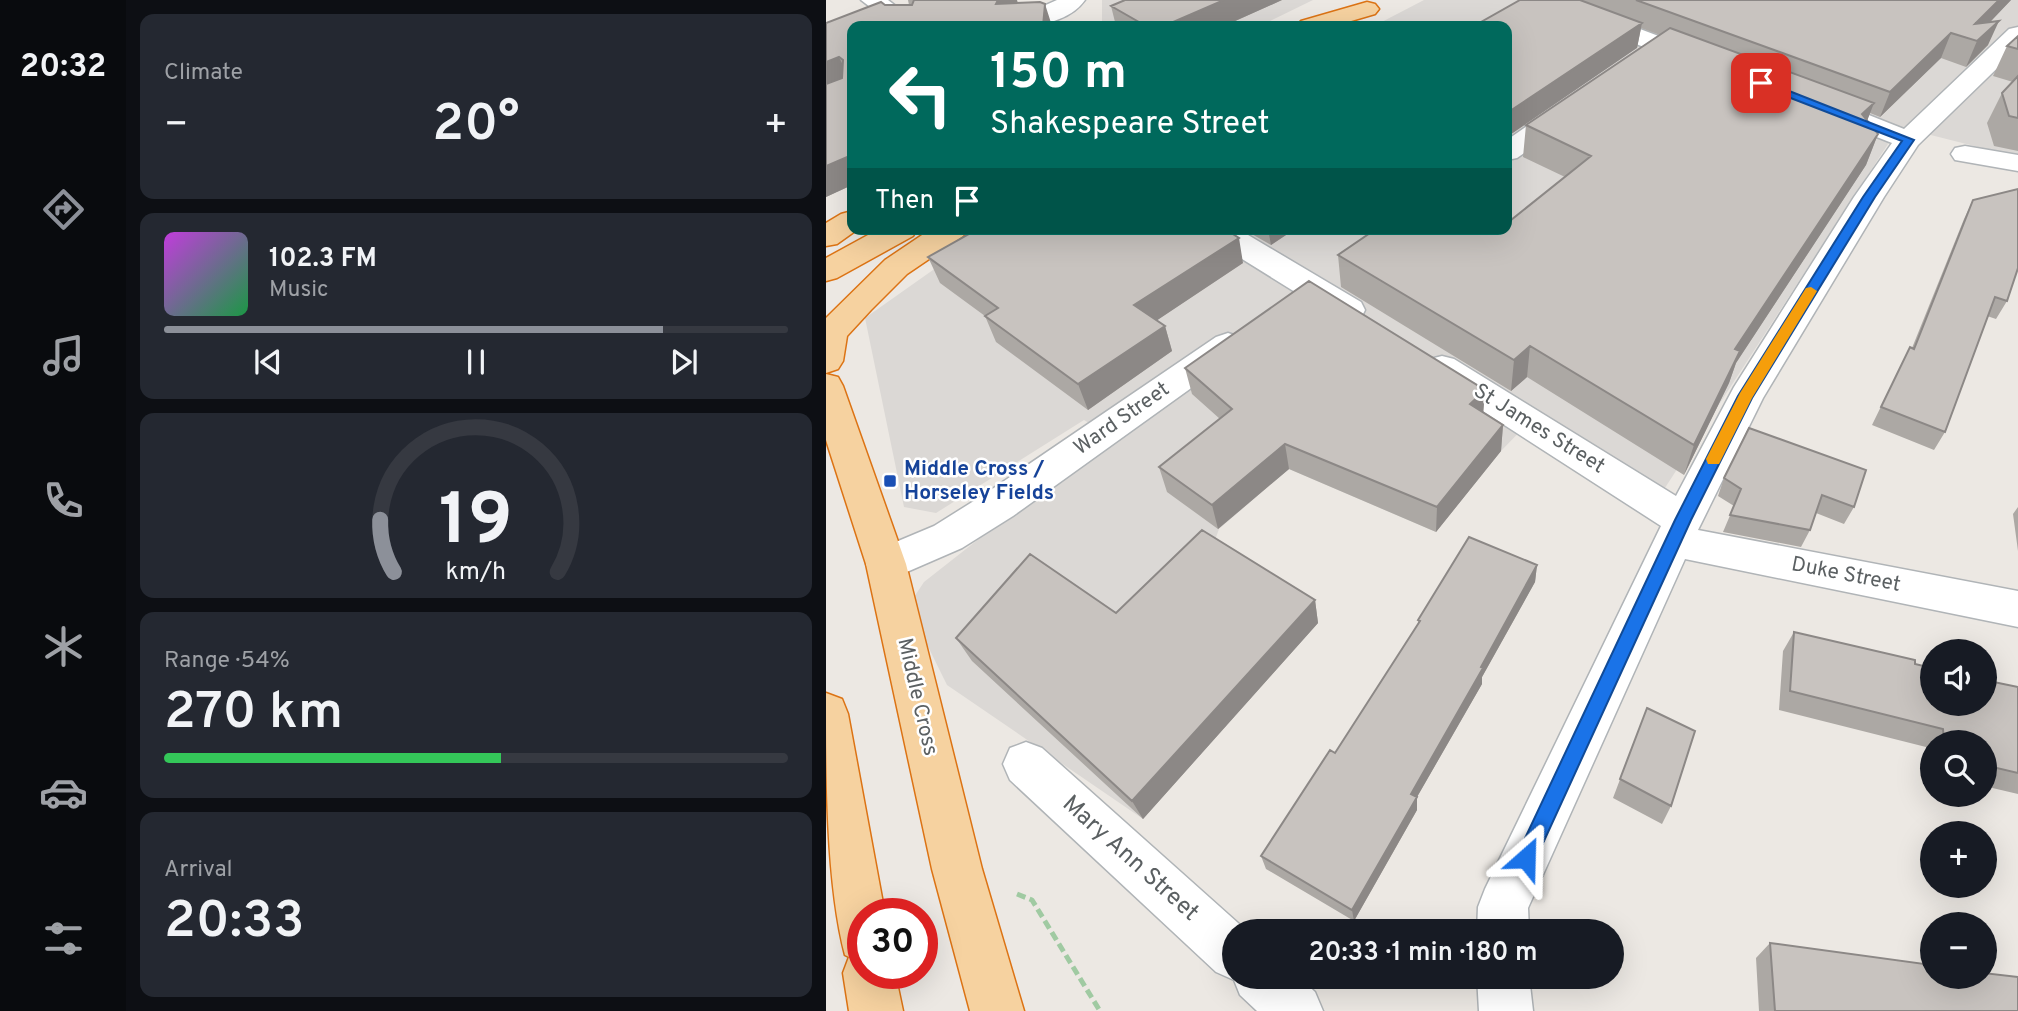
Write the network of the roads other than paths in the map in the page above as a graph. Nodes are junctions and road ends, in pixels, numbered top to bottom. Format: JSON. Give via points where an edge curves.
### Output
{"nodes":[{"id":1,"x":873,"y":0,"type":"edge"},
{"id":2,"x":1542,"y":0,"type":"edge"},
{"id":3,"x":1065,"y":5,"type":"edge"},
{"id":4,"x":1377,"y":5,"type":"edge"},
{"id":5,"x":903,"y":21,"type":"edge"},
{"id":6,"x":1029,"y":21,"type":"edge"},
{"id":7,"x":1077,"y":21,"type":"edge"},
{"id":8,"x":1325,"y":21,"type":"edge"},
{"id":9,"x":1355,"y":21,"type":"edge"},
{"id":10,"x":2018,"y":34,"type":"edge"},
{"id":11,"x":1662,"y":45,"type":"junction"},
{"id":12,"x":1640,"y":60,"type":"edge"},
{"id":13,"x":1728,"y":70,"type":"edge"},
{"id":14,"x":1793,"y":95,"type":"edge"},
{"id":15,"x":1585,"y":99,"type":"edge"},
{"id":16,"x":1909,"y":140,"type":"junction"},
{"id":17,"x":1512,"y":149,"type":"edge"},
{"id":18,"x":1965,"y":153,"type":"dead end"},
{"id":19,"x":2018,"y":163,"type":"edge"},
{"id":20,"x":847,"y":216,"type":"edge"},
{"id":21,"x":847,"y":223,"type":"edge"},
{"id":22,"x":826,"y":226,"type":"edge"},
{"id":23,"x":891,"y":235,"type":"edge"},
{"id":24,"x":943,"y":235,"type":"edge"},
{"id":25,"x":1229,"y":235,"type":"edge"},
{"id":26,"x":826,"y":237,"type":"edge"},
{"id":27,"x":826,"y":271,"type":"edge"},
{"id":28,"x":1259,"y":324,"type":"edge"},
{"id":29,"x":1371,"y":324,"type":"edge"},
{"id":30,"x":828,"y":341,"type":"edge"},
{"id":31,"x":1418,"y":353,"type":"edge"},
{"id":32,"x":826,"y":386,"type":"edge"},
{"id":33,"x":1678,"y":531,"type":"junction"},
{"id":34,"x":886,"y":564,"type":"junction"},
{"id":35,"x":2018,"y":609,"type":"edge"},
{"id":36,"x":826,"y":714,"type":"edge"},
{"id":37,"x":1026,"y":764,"type":"dead end"},
{"id":38,"x":857,"y":898,"type":"edge"},
{"id":39,"x":1503,"y":919,"type":"edge"},
{"id":40,"x":1222,"y":943,"type":"edge"},
{"id":41,"x":872,"y":989,"type":"edge"},
{"id":42,"x":1273,"y":989,"type":"edge"},
{"id":43,"x":1504,"y":989,"type":"edge"},
{"id":44,"x":876,"y":1011,"type":"edge"},
{"id":45,"x":997,"y":1011,"type":"edge"},
{"id":46,"x":1296,"y":1011,"type":"edge"},
{"id":47,"x":1506,"y":1011,"type":"edge"}],
"edges":[{"from":1,"to":5,"type":"street"},
{"from":2,"to":11,"type":"street"},
{"from":3,"to":6,"type":"street"},
{"from":3,"to":7,"type":"street"},
{"from":4,"to":8,"type":"highway"},
{"from":4,"to":9,"type":"highway"},
{"from":10,"to":16,"type":"street"},
{"from":11,"to":12,"type":"street"},
{"from":11,"to":13,"type":"street"},
{"from":14,"to":16,"type":"street"},
{"from":15,"to":17,"type":"street"},
{"from":16,"to":33,"type":"street","via":[[1746,396]]},
{"from":18,"to":19,"type":"street"},
{"from":20,"to":22,"type":"highway"},
{"from":21,"to":26,"type":"highway"},
{"from":23,"to":27,"type":"highway"},
{"from":24,"to":30,"type":"highway","via":[[896,267]]},
{"from":25,"to":29,"type":"street","via":[[1322,279]]},
{"from":28,"to":34,"type":"street","name":"Ward Street","via":[[999,505],[948,537]]},
{"from":31,"to":33,"type":"street","name":"St James Street"},
{"from":32,"to":34,"type":"highway","name":"Middle Cross"},
{"from":33,"to":35,"type":"street","name":"Duke Street"},
{"from":33,"to":39,"type":"street","via":[[1503,907]]},
{"from":34,"to":45,"type":"highway","name":"Middle Cross","via":[[957,869]]},
{"from":36,"to":38,"type":"highway"},
{"from":37,"to":40,"type":"street","name":"Mary Ann Street"},
{"from":41,"to":44,"type":"highway"},
{"from":42,"to":46,"type":"street"},
{"from":43,"to":47,"type":"street"}]}
